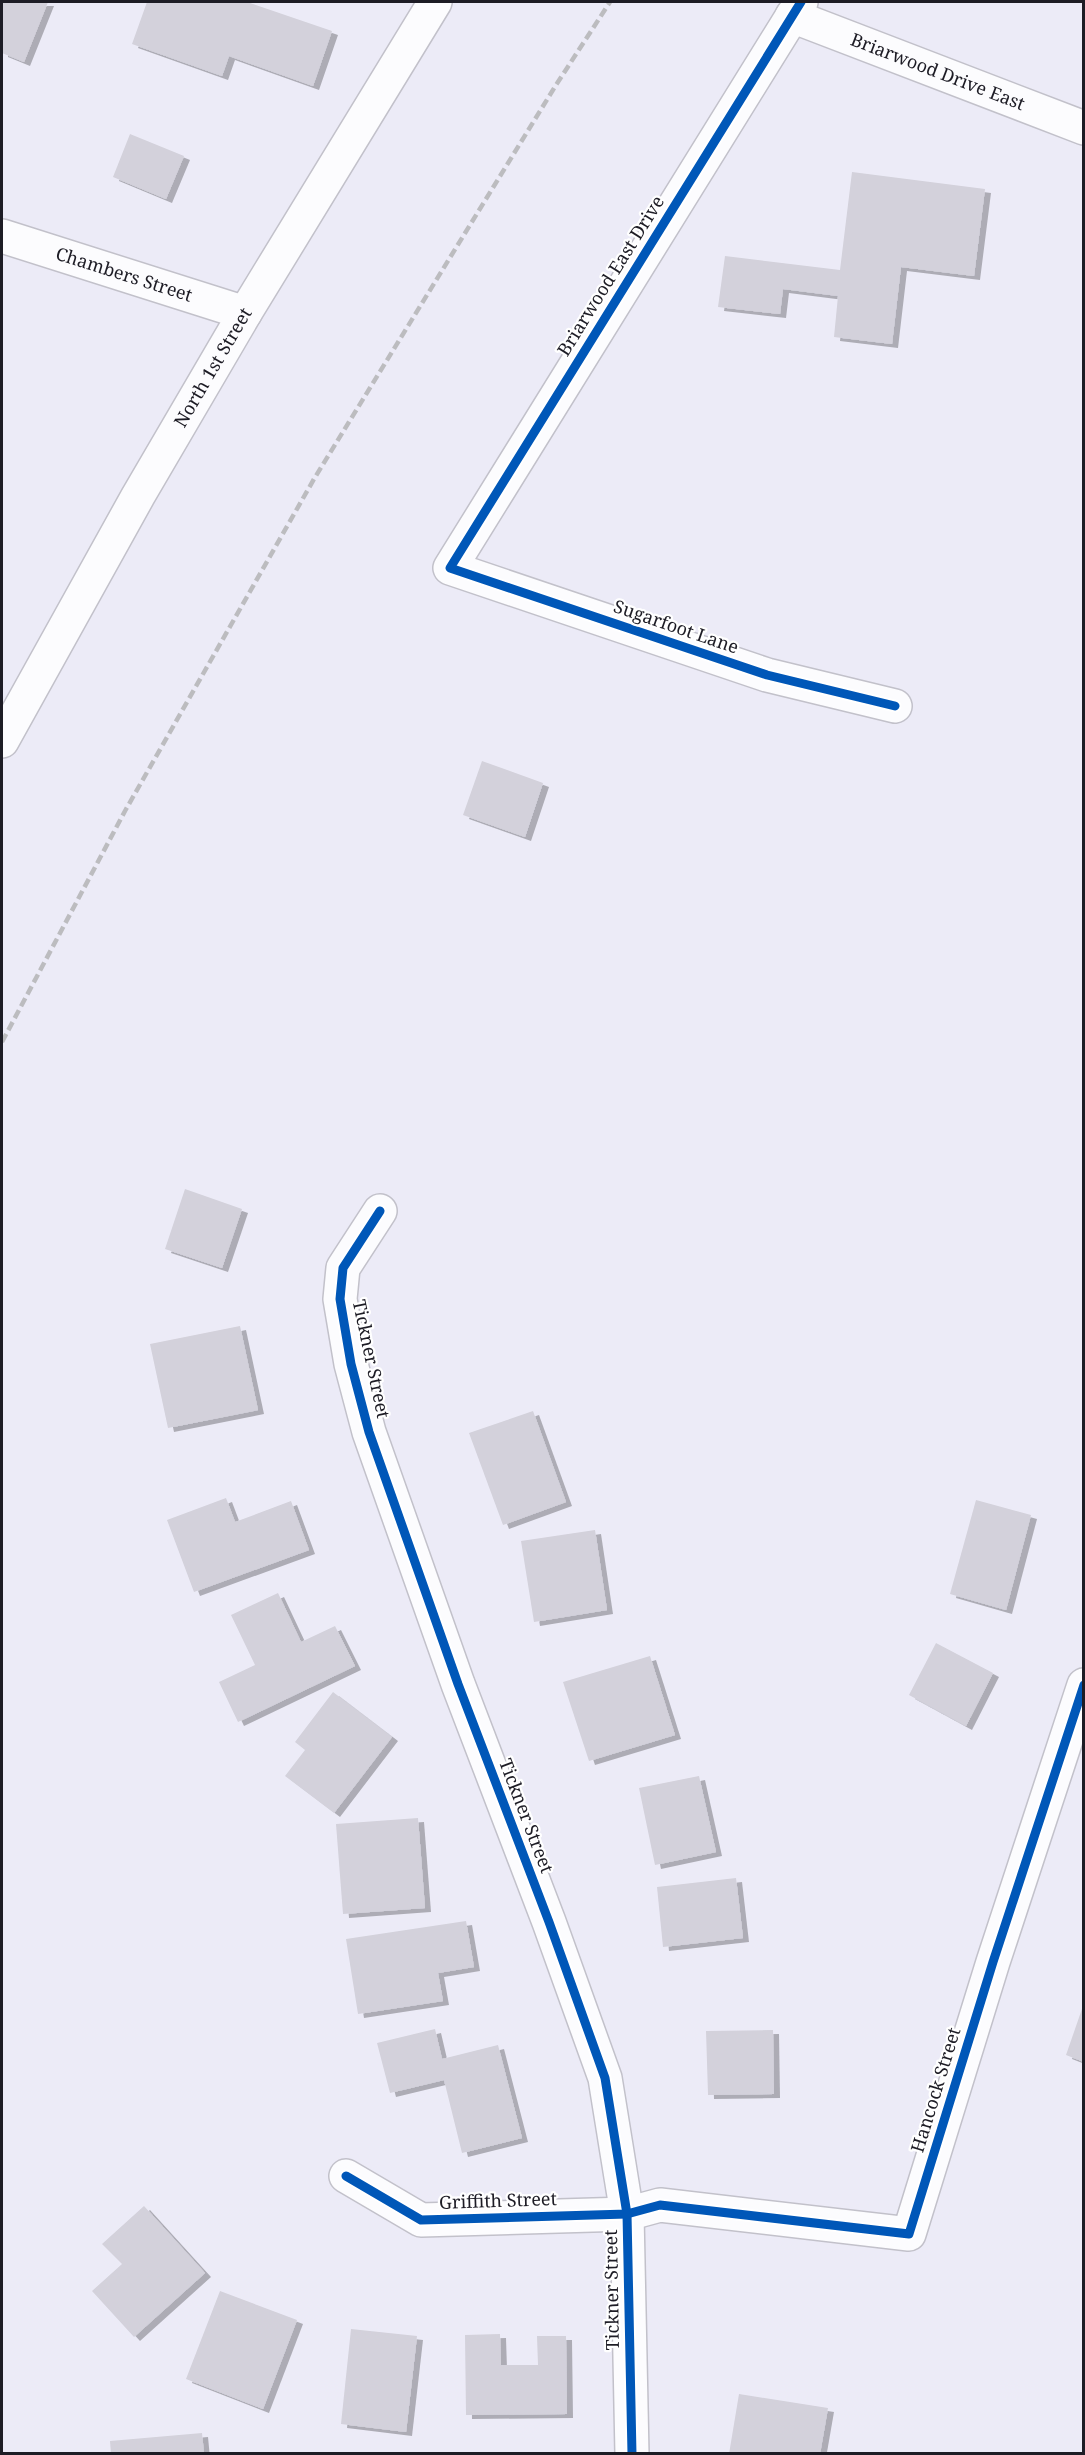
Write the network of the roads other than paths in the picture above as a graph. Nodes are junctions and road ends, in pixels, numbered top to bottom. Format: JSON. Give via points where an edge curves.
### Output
{"nodes":[{"id":1,"x":435,"y":2,"type":"edge"},
{"id":2,"x":796,"y":9,"type":"edge"},
{"id":3,"x":1083,"y":128,"type":"edge"},
{"id":4,"x":2,"y":236,"type":"edge"},
{"id":5,"x":245,"y":313,"type":"junction"},
{"id":6,"x":450,"y":568,"type":"joint"},
{"id":7,"x":895,"y":706,"type":"dead end"},
{"id":8,"x":2,"y":741,"type":"edge"},
{"id":9,"x":380,"y":1211,"type":"dead end"},
{"id":10,"x":1083,"y":1685,"type":"edge"},
{"id":11,"x":346,"y":2176,"type":"dead end"},
{"id":12,"x":627,"y":2214,"type":"junction"},
{"id":13,"x":632,"y":2454,"type":"edge"}],
"edges":[{"from":1,"to":5,"type":"street","name":"North 1st Street"},
{"from":2,"to":3,"type":"street","name":"Briarwood Drive East"},
{"from":2,"to":6,"type":"street","name":"Briarwood East Drive"},
{"from":4,"to":5,"type":"street","name":"Chambers Street"},
{"from":5,"to":8,"type":"street","name":"North 1st Street"},
{"from":6,"to":7,"type":"street","name":"Sugarfoot Lane","via":[[767,675]]},
{"from":9,"to":12,"type":"street","name":"Tickner Street","via":[[343,1268],[340,1299],[351,1364],[369,1432],[458,1684],[605,2078]]},
{"from":10,"to":12,"type":"street","name":"Hancock Street","via":[[909,2234],[660,2205]]},
{"from":11,"to":12,"type":"street","name":"Griffith Street","via":[[422,2220]]},
{"from":12,"to":13,"type":"street","name":"Tickner Street"}]}
